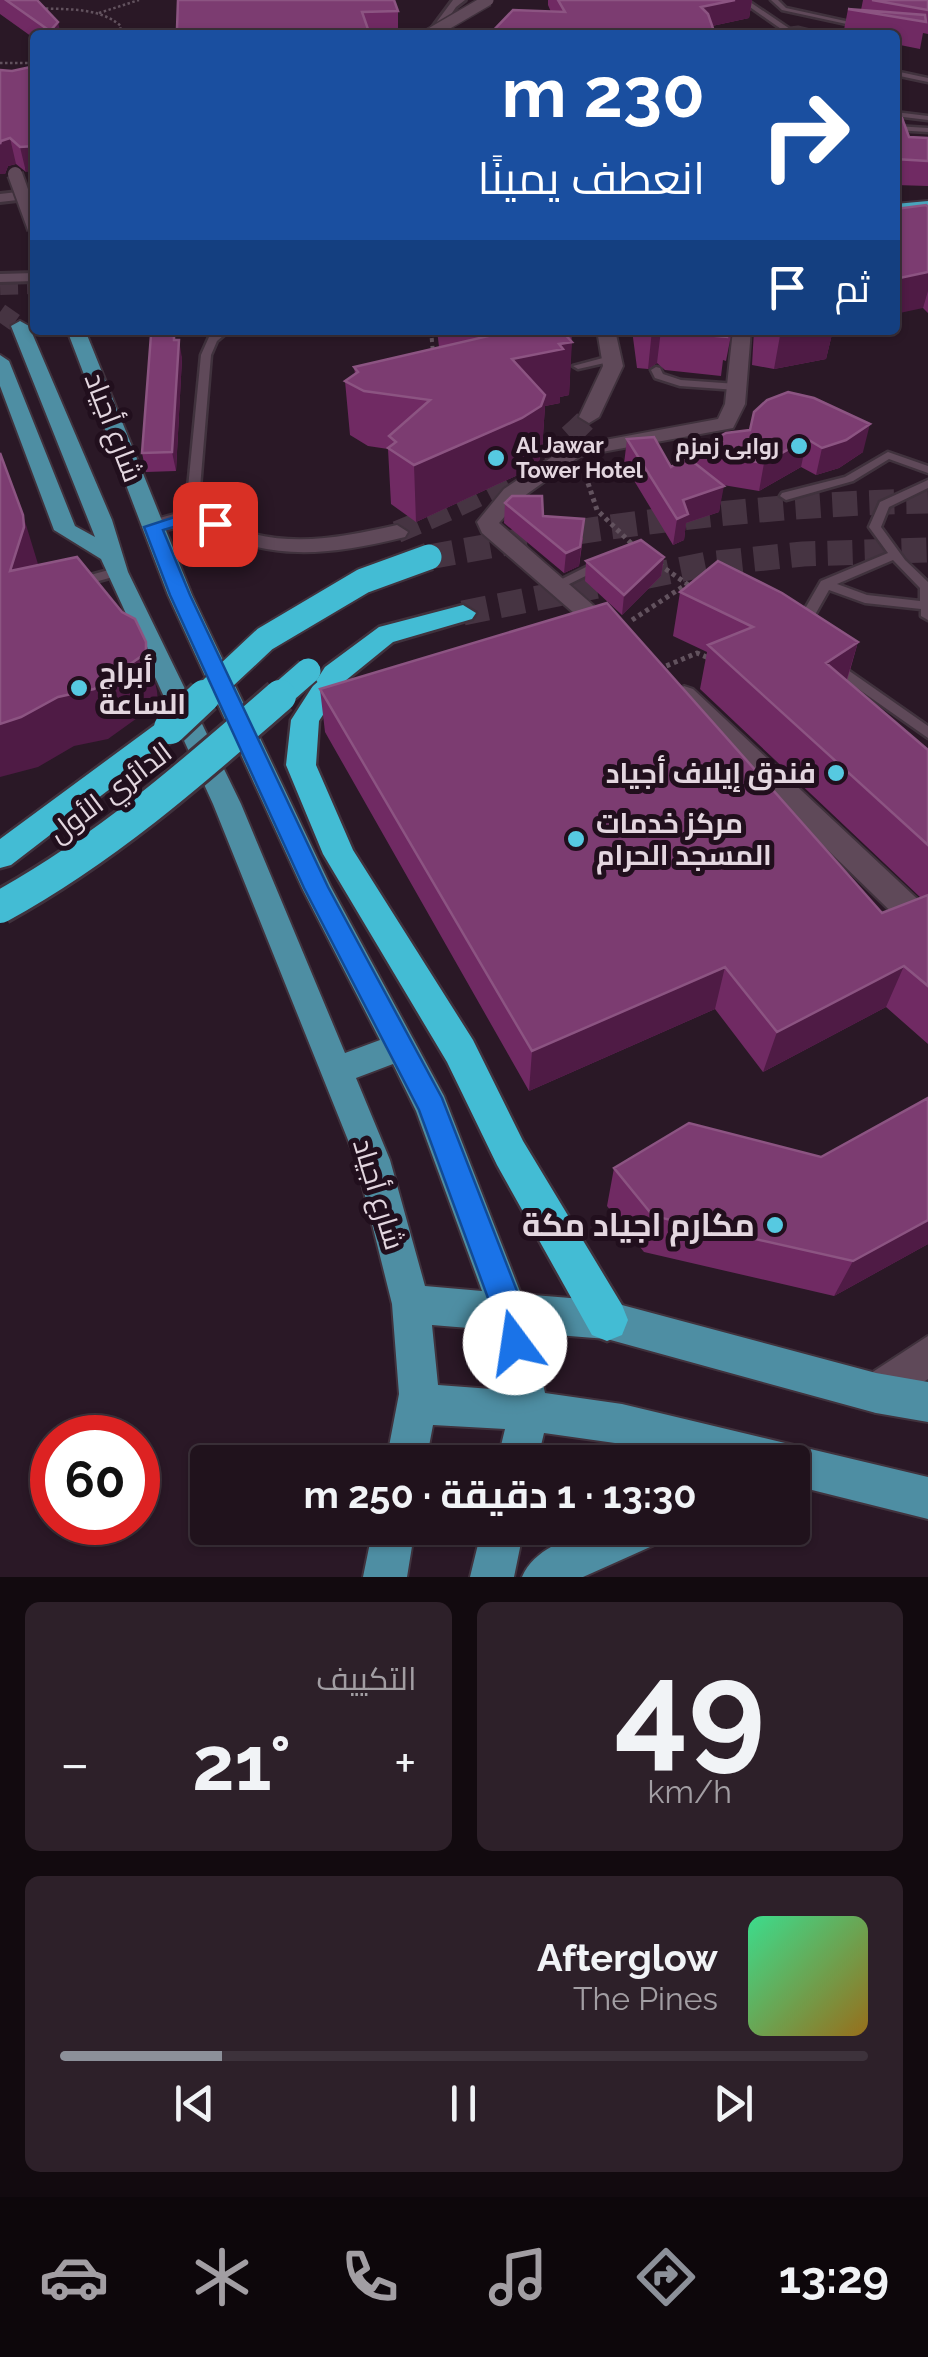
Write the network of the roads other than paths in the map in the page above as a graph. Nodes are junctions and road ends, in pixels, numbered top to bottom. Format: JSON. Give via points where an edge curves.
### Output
{"nodes":[{"id":1,"x":460,"y":0,"type":"edge"},
{"id":2,"x":488,"y":0,"type":"edge"},
{"id":3,"x":743,"y":0,"type":"edge"},
{"id":4,"x":774,"y":0,"type":"edge"},
{"id":5,"x":827,"y":20,"type":"junction"},
{"id":6,"x":874,"y":28,"type":"edge"},
{"id":7,"x":434,"y":30,"type":"edge"},
{"id":8,"x":438,"y":30,"type":"edge"},
{"id":9,"x":786,"y":30,"type":"edge"},
{"id":10,"x":824,"y":30,"type":"edge"},
{"id":11,"x":900,"y":74,"type":"edge"},
{"id":12,"x":928,"y":80,"type":"edge"},
{"id":13,"x":900,"y":115,"type":"edge"},
{"id":14,"x":928,"y":118,"type":"edge"},
{"id":15,"x":900,"y":128,"type":"edge"},
{"id":16,"x":928,"y":130,"type":"edge"},
{"id":17,"x":30,"y":181,"type":"edge"},
{"id":18,"x":30,"y":195,"type":"edge"},
{"id":19,"x":0,"y":198,"type":"edge"},
{"id":20,"x":928,"y":206,"type":"edge"},
{"id":21,"x":900,"y":208,"type":"edge"},
{"id":22,"x":30,"y":216,"type":"edge"},
{"id":23,"x":928,"y":224,"type":"edge"},
{"id":24,"x":900,"y":226,"type":"edge"},
{"id":25,"x":30,"y":277,"type":"edge"},
{"id":26,"x":0,"y":278,"type":"edge"},
{"id":27,"x":18,"y":321,"type":"tunnel mouth"},
{"id":28,"x":78,"y":335,"type":"edge"},
{"id":29,"x":218,"y":335,"type":"edge"},
{"id":30,"x":607,"y":335,"type":"edge"},
{"id":31,"x":742,"y":335,"type":"edge"},
{"id":32,"x":614,"y":358,"type":"junction"},
{"id":33,"x":0,"y":360,"type":"edge"},
{"id":34,"x":578,"y":366,"type":"dead end"},
{"id":35,"x":656,"y":370,"type":"dead end"},
{"id":36,"x":738,"y":387,"type":"junction"},
{"id":37,"x":589,"y":416,"type":"tunnel mouth"},
{"id":38,"x":927,"y":468,"type":"edge"},
{"id":39,"x":928,"y":484,"type":"edge"},
{"id":40,"x":786,"y":496,"type":"dead end"},
{"id":41,"x":196,"y":515,"type":"junction"},
{"id":42,"x":153,"y":527,"type":"junction"},
{"id":43,"x":397,"y":532,"type":"tunnel mouth"},
{"id":44,"x":895,"y":555,"type":"junction"},
{"id":45,"x":429,"y":557,"type":"tunnel mouth"},
{"id":46,"x":606,"y":561,"type":"edge"},
{"id":47,"x":112,"y":563,"type":"junction"},
{"id":48,"x":826,"y":584,"type":"junction"},
{"id":49,"x":554,"y":586,"type":"junction"},
{"id":50,"x":60,"y":588,"type":"edge"},
{"id":51,"x":928,"y":606,"type":"edge"},
{"id":52,"x":463,"y":613,"type":"tunnel mouth"},
{"id":53,"x":928,"y":616,"type":"edge"},
{"id":54,"x":781,"y":631,"type":"edge"},
{"id":55,"x":388,"y":633,"type":"junction"},
{"id":56,"x":626,"y":636,"type":"edge"},
{"id":57,"x":828,"y":660,"type":"edge"},
{"id":58,"x":658,"y":670,"type":"edge"},
{"id":59,"x":912,"y":723,"type":"junction"},
{"id":60,"x":897,"y":731,"type":"edge"},
{"id":61,"x":928,"y":733,"type":"edge"},
{"id":62,"x":0,"y":856,"type":"edge"},
{"id":63,"x":0,"y":907,"type":"edge"},
{"id":64,"x":928,"y":928,"type":"edge"},
{"id":65,"x":400,"y":1046,"type":"junction"},
{"id":66,"x":335,"y":1071,"type":"junction"},
{"id":67,"x":410,"y":1304,"type":"junction"},
{"id":68,"x":508,"y":1309,"type":"junction"},
{"id":69,"x":607,"y":1320,"type":"junction"},
{"id":70,"x":928,"y":1355,"type":"edge"},
{"id":71,"x":876,"y":1393,"type":"junction"},
{"id":72,"x":928,"y":1402,"type":"edge"},
{"id":73,"x":416,"y":1404,"type":"junction"},
{"id":74,"x":528,"y":1411,"type":"junction"},
{"id":75,"x":409,"y":1445,"type":"edge"},
{"id":76,"x":521,"y":1445,"type":"edge"},
{"id":77,"x":712,"y":1445,"type":"edge"},
{"id":78,"x":810,"y":1468,"type":"edge"},
{"id":79,"x":844,"y":1476,"type":"junction"},
{"id":80,"x":810,"y":1481,"type":"edge"},
{"id":81,"x":919,"y":1497,"type":"edge"},
{"id":82,"x":391,"y":1545,"type":"edge"},
{"id":83,"x":499,"y":1545,"type":"edge"},
{"id":84,"x":603,"y":1545,"type":"edge"},
{"id":85,"x":385,"y":1577,"type":"edge"},
{"id":86,"x":492,"y":1577,"type":"edge"},
{"id":87,"x":544,"y":1577,"type":"edge"}],
"edges":[{"from":1,"to":7,"type":"street"},
{"from":2,"to":8,"type":"street","bridge":true},
{"from":3,"to":9,"type":"lane"},
{"from":4,"to":5,"type":"lane"},
{"from":5,"to":6,"type":"lane"},
{"from":5,"to":10,"type":"lane"},
{"from":11,"to":12,"type":"lane"},
{"from":13,"to":14,"type":"lane"},
{"from":15,"to":16,"type":"lane"},
{"from":17,"to":22,"type":"street","bridge":true,"via":[[16,178]]},
{"from":18,"to":19,"type":"street"},
{"from":20,"to":21,"type":"highway"},
{"from":23,"to":24,"type":"highway"},
{"from":25,"to":26,"type":"street"},
{"from":27,"to":47,"type":"main road","name":"شارع أجياد","via":[[101,520]]},
{"from":28,"to":42,"type":"main road","name":"شارع أجياد"},
{"from":29,"to":41,"type":"lane","via":[[206,355]]},
{"from":30,"to":32,"type":"street"},
{"from":31,"to":36,"type":"street"},
{"from":32,"to":34,"type":"lane"},
{"from":32,"to":37,"type":"street"},
{"from":33,"to":47,"type":"main road","via":[[64,530]]},
{"from":35,"to":36,"type":"lane","via":[[680,383]]},
{"from":36,"to":49,"type":"street","via":[[726,424],[569,455],[512,494],[490,528]]},
{"from":38,"to":40,"type":"lane","via":[[888,456],[849,480]]},
{"from":39,"to":44,"type":"lane","via":[[884,505],[875,527]]},
{"from":41,"to":42,"type":"street"},
{"from":41,"to":43,"type":"street","via":[[235,536],[273,545],[330,547]]},
{"from":42,"to":65,"type":"main road","name":"شارع أجياد","via":[[316,888]]},
{"from":44,"to":48,"type":"lane"},
{"from":44,"to":51,"type":"lane","via":[[926,587]]},
{"from":45,"to":62,"type":"highway","name":"الدائري الأول","bridge":true,"via":[[363,580],[265,639],[170,728]]},
{"from":46,"to":49,"type":"lane"},
{"from":47,"to":50,"type":"lane"},
{"from":47,"to":66,"type":"main road","name":"شارع أجياد","via":[[227,804]]},
{"from":48,"to":51,"type":"lane","via":[[865,599]]},
{"from":48,"to":54,"type":"lane","via":[[796,639]]},
{"from":49,"to":56,"type":"street"},
{"from":51,"to":53,"type":"lane"},
{"from":52,"to":55,"type":"highway","name":"الدائري الأول"},
{"from":55,"to":63,"type":"highway","name":"الدائري الأول","bridge":true,"via":[[308,671],[154,806]]},
{"from":55,"to":69,"type":"highway","via":[[335,674],[305,720],[300,765],[339,854],[460,1050],[510,1153]]},
{"from":57,"to":59,"type":"lane"},
{"from":58,"to":64,"type":"street"},
{"from":59,"to":60,"type":"lane"},
{"from":59,"to":61,"type":"lane"},
{"from":65,"to":66,"type":"main road"},
{"from":65,"to":68,"type":"main road","name":"شارع أجياد","via":[[432,1107]]},
{"from":66,"to":67,"type":"main road","name":"شارع أجياد","via":[[373,1160]]},
{"from":67,"to":68,"type":"main road"},
{"from":67,"to":73,"type":"main road","name":"شارع أجياد"},
{"from":68,"to":69,"type":"main road"},
{"from":68,"to":74,"type":"main road","name":"شارع أجياد"},
{"from":69,"to":71,"type":"main road"},
{"from":70,"to":71,"type":"street"},
{"from":71,"to":72,"type":"main road"},
{"from":73,"to":74,"type":"main road"},
{"from":73,"to":75,"type":"main road","name":"شارع أجياد"},
{"from":74,"to":76,"type":"main road","name":"شارع أجياد"},
{"from":74,"to":77,"type":"main road"},
{"from":78,"to":79,"type":"main road"},
{"from":79,"to":80,"type":"main road"},
{"from":79,"to":81,"type":"main road"},
{"from":82,"to":85,"type":"main road"},
{"from":83,"to":86,"type":"main road"},
{"from":84,"to":87,"type":"main road"}]}
